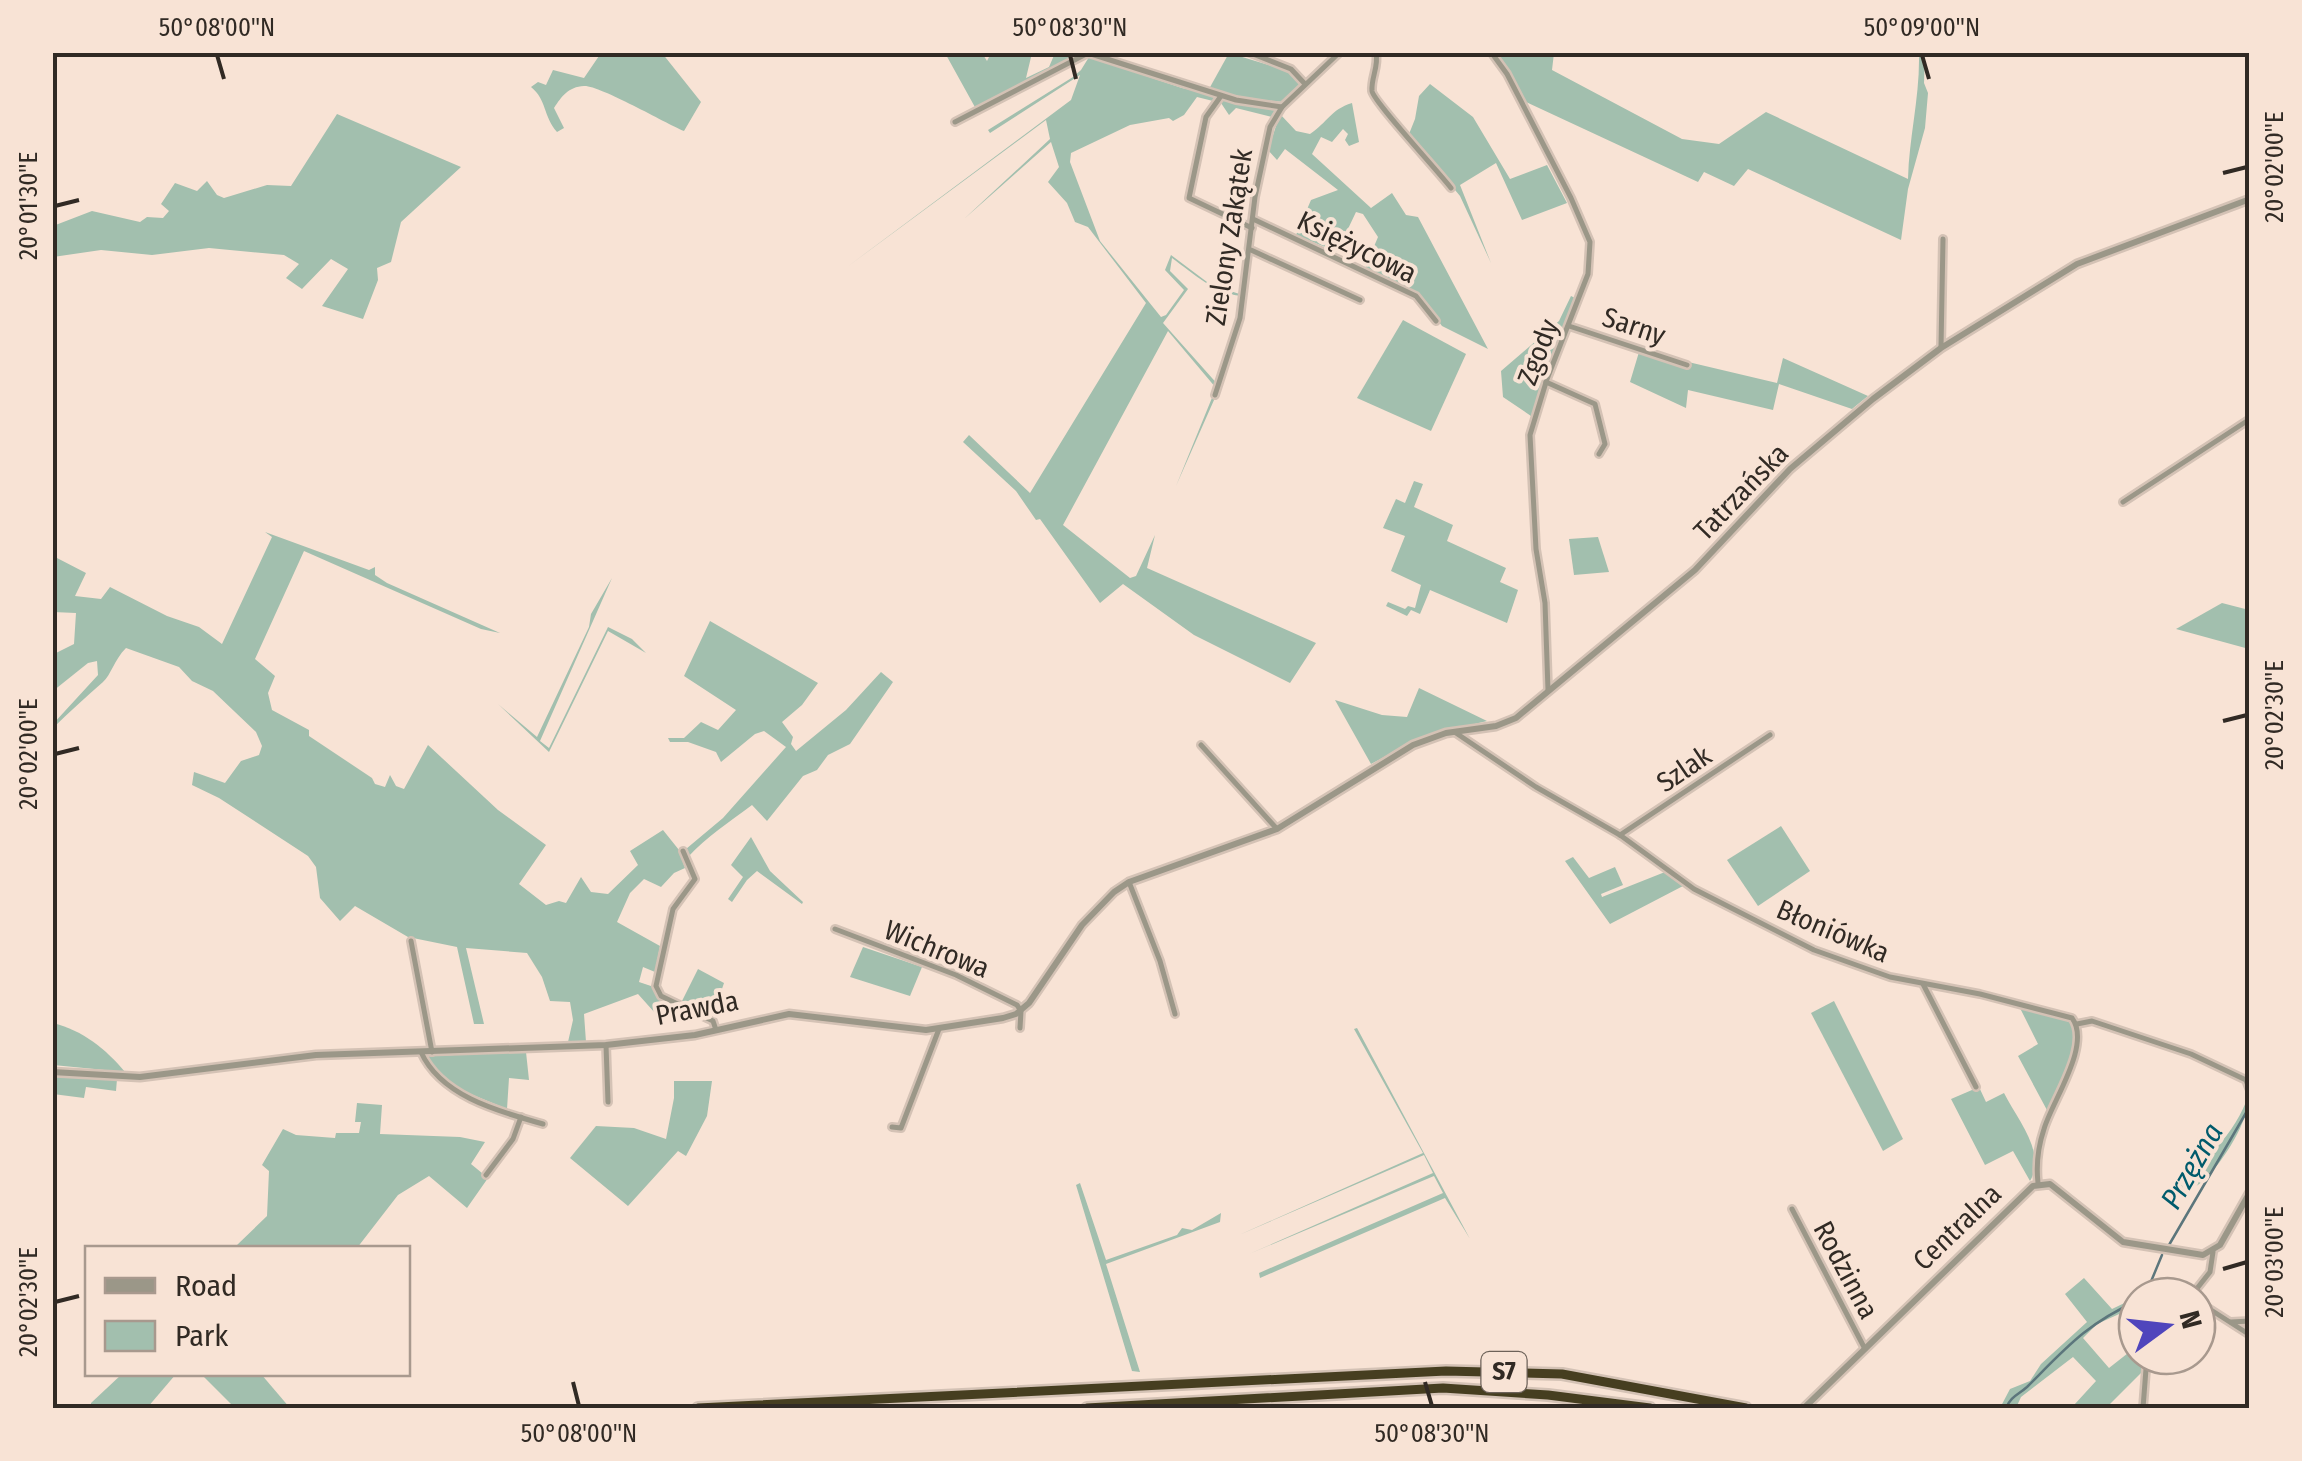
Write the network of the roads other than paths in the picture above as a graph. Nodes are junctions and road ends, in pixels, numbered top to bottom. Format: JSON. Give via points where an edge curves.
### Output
{"nodes":[{"id":1,"x":1248,"y":52,"type":"edge"},
{"id":2,"x":1340,"y":52,"type":"edge"},
{"id":3,"x":1376,"y":52,"type":"edge"},
{"id":4,"x":1492,"y":52,"type":"edge"},
{"id":5,"x":1306,"y":84,"type":"junction"},
{"id":6,"x":1222,"y":96,"type":"junction"},
{"id":7,"x":1282,"y":107,"type":"junction"},
{"id":8,"x":954,"y":122,"type":"dead end"},
{"id":9,"x":1451,"y":188,"type":"dead end"},
{"id":10,"x":2250,"y":199,"type":"edge"},
{"id":11,"x":1252,"y":219,"type":"junction"},
{"id":12,"x":1252,"y":228,"type":"junction"},
{"id":13,"x":1943,"y":240,"type":"dead end"},
{"id":14,"x":1250,"y":250,"type":"junction"},
{"id":15,"x":1360,"y":300,"type":"dead end"},
{"id":16,"x":1436,"y":320,"type":"dead end"},
{"id":17,"x":1569,"y":326,"type":"junction"},
{"id":18,"x":1940,"y":348,"type":"junction"},
{"id":19,"x":1687,"y":365,"type":"dead end"},
{"id":20,"x":1546,"y":382,"type":"junction"},
{"id":21,"x":1215,"y":394,"type":"dead end"},
{"id":22,"x":2250,"y":419,"type":"edge"},
{"id":23,"x":1599,"y":454,"type":"dead end"},
{"id":24,"x":2123,"y":502,"type":"dead end"},
{"id":25,"x":1548,"y":690,"type":"junction"},
{"id":26,"x":1454,"y":732,"type":"junction"},
{"id":27,"x":1770,"y":735,"type":"dead end"},
{"id":28,"x":1201,"y":744,"type":"dead end"},
{"id":29,"x":1276,"y":830,"type":"junction"},
{"id":30,"x":1620,"y":835,"type":"junction"},
{"id":31,"x":683,"y":851,"type":"dead end"},
{"id":32,"x":1129,"y":882,"type":"junction"},
{"id":33,"x":834,"y":929,"type":"dead end"},
{"id":34,"x":411,"y":941,"type":"dead end"},
{"id":35,"x":1923,"y":984,"type":"junction"},
{"id":36,"x":1022,"y":1011,"type":"junction"},
{"id":37,"x":1175,"y":1014,"type":"dead end"},
{"id":38,"x":2077,"y":1024,"type":"junction"},
{"id":39,"x":1020,"y":1028,"type":"dead end"},
{"id":40,"x":939,"y":1029,"type":"junction"},
{"id":41,"x":716,"y":1030,"type":"junction"},
{"id":42,"x":606,"y":1045,"type":"junction"},
{"id":43,"x":421,"y":1052,"type":"junction"},
{"id":44,"x":432,"y":1052,"type":"junction"},
{"id":45,"x":52,"y":1072,"type":"edge"},
{"id":46,"x":1976,"y":1087,"type":"dead end"},
{"id":47,"x":2250,"y":1088,"type":"edge"},
{"id":48,"x":608,"y":1102,"type":"dead end"},
{"id":49,"x":521,"y":1117,"type":"junction"},
{"id":50,"x":544,"y":1124,"type":"dead end"},
{"id":51,"x":892,"y":1126,"type":"dead end"},
{"id":52,"x":486,"y":1176,"type":"dead end"},
{"id":53,"x":2038,"y":1184,"type":"junction"},
{"id":54,"x":2250,"y":1192,"type":"edge"},
{"id":55,"x":1792,"y":1209,"type":"dead end"},
{"id":56,"x":2212,"y":1252,"type":"junction"},
{"id":57,"x":2207,"y":1276,"type":"edge"},
{"id":58,"x":2217,"y":1313,"type":"edge"},
{"id":59,"x":2250,"y":1321,"type":"edge"},
{"id":60,"x":2231,"y":1322,"type":"junction"},
{"id":61,"x":2250,"y":1335,"type":"edge"},
{"id":62,"x":1865,"y":1349,"type":"junction"},
{"id":63,"x":2145,"y":1376,"type":"edge"},
{"id":64,"x":698,"y":1408,"type":"edge"},
{"id":65,"x":1088,"y":1408,"type":"edge"},
{"id":66,"x":1650,"y":1408,"type":"edge"},
{"id":67,"x":1746,"y":1408,"type":"edge"},
{"id":68,"x":1804,"y":1408,"type":"edge"},
{"id":69,"x":2143,"y":1408,"type":"edge"}],
"edges":[{"from":1,"to":5,"type":"street","via":[[1291,69]]},
{"from":2,"to":5,"type":"street","name":"Zielony Zakątek"},
{"from":3,"to":9,"type":"street","via":[[1372,90],[1379,108]]},
{"from":4,"to":17,"type":"street","name":"Zgody","via":[[1590,242],[1588,274]]},
{"from":5,"to":7,"type":"street","name":"Zielony Zakątek"},
{"from":6,"to":7,"type":"street"},
{"from":6,"to":8,"type":"street","via":[[1088,54]]},
{"from":6,"to":12,"type":"street","via":[[1206,117],[1188,198]]},
{"from":7,"to":11,"type":"street","name":"Zielony Zakątek","via":[[1266,139]]},
{"from":10,"to":18,"type":"street","name":"Tatrzańska","via":[[2076,264]]},
{"from":11,"to":12,"type":"street","name":"Zielony Zakątek"},
{"from":11,"to":16,"type":"street","name":"Księżycowa","via":[[1416,296]]},
{"from":12,"to":14,"type":"street","name":"Zielony Zakątek"},
{"from":13,"to":18,"type":"street"},
{"from":14,"to":15,"type":"street"},
{"from":14,"to":21,"type":"street","name":"Zielony Zakątek","via":[[1240,318]]},
{"from":17,"to":19,"type":"street","name":"Sarny"},
{"from":17,"to":20,"type":"street","name":"Zgody"},
{"from":18,"to":25,"type":"street","name":"Tatrzańska","via":[[1790,469],[1696,570]]},
{"from":20,"to":23,"type":"street","via":[[1595,404],[1604,444]]},
{"from":20,"to":25,"type":"street","name":"Zgody","via":[[1530,436]]},
{"from":22,"to":24,"type":"street"},
{"from":25,"to":26,"type":"street","name":"Tatrzańska","via":[[1506,722]]},
{"from":26,"to":29,"type":"street","name":"Tatrzańska","via":[[1393,755]]},
{"from":26,"to":30,"type":"street","name":"Błoniówka"},
{"from":27,"to":30,"type":"street","name":"Szlak"},
{"from":28,"to":29,"type":"street"},
{"from":29,"to":32,"type":"street"},
{"from":30,"to":35,"type":"street","name":"Błoniówka","via":[[1719,903],[1844,962]]},
{"from":31,"to":41,"type":"street","via":[[695,879],[673,908],[656,986],[661,996],[713,1021]]},
{"from":32,"to":36,"type":"street","via":[[1082,924]]},
{"from":32,"to":37,"type":"street"},
{"from":33,"to":36,"type":"street","name":"Wichrowa","via":[[956,975]]},
{"from":34,"to":44,"type":"street"},
{"from":35,"to":38,"type":"street","name":"Błoniówka","via":[[2067,1015]]},
{"from":35,"to":46,"type":"street"},
{"from":36,"to":39,"type":"street"},
{"from":36,"to":40,"type":"street","name":"Prawda"},
{"from":38,"to":47,"type":"street","name":"Błoniówka","via":[[2092,1022],[2191,1054]]},
{"from":38,"to":53,"type":"street","via":[[2070,1069],[2044,1127]]},
{"from":40,"to":41,"type":"street","name":"Prawda","via":[[788,1014]]},
{"from":40,"to":51,"type":"street","via":[[900,1128]]},
{"from":41,"to":42,"type":"street","name":"Prawda"},
{"from":42,"to":44,"type":"street","name":"Prawda"},
{"from":42,"to":48,"type":"street"},
{"from":43,"to":44,"type":"street","name":"Prawda"},
{"from":43,"to":45,"type":"street","name":"Prawda","via":[[316,1054],[140,1076]]},
{"from":43,"to":49,"type":"street","via":[[457,1091]]},
{"from":49,"to":50,"type":"street"},
{"from":49,"to":52,"type":"street"},
{"from":53,"to":56,"type":"street","name":"Centralna","via":[[2066,1194],[2123,1242]]},
{"from":53,"to":62,"type":"street","name":"Centralna"},
{"from":54,"to":56,"type":"street"},
{"from":55,"to":62,"type":"street","name":"Rodzinna"},
{"from":56,"to":57,"type":"street"},
{"from":58,"to":60,"type":"street"},
{"from":59,"to":60,"type":"street"},
{"from":60,"to":61,"type":"street"},
{"from":62,"to":68,"type":"street","name":"Centralna"},
{"from":63,"to":69,"type":"street"},
{"from":64,"to":67,"type":"highway","number":"S7","via":[[1446,1371],[1562,1374]]},
{"from":65,"to":66,"type":"highway","number":"S7","via":[[1443,1388]]}]}
